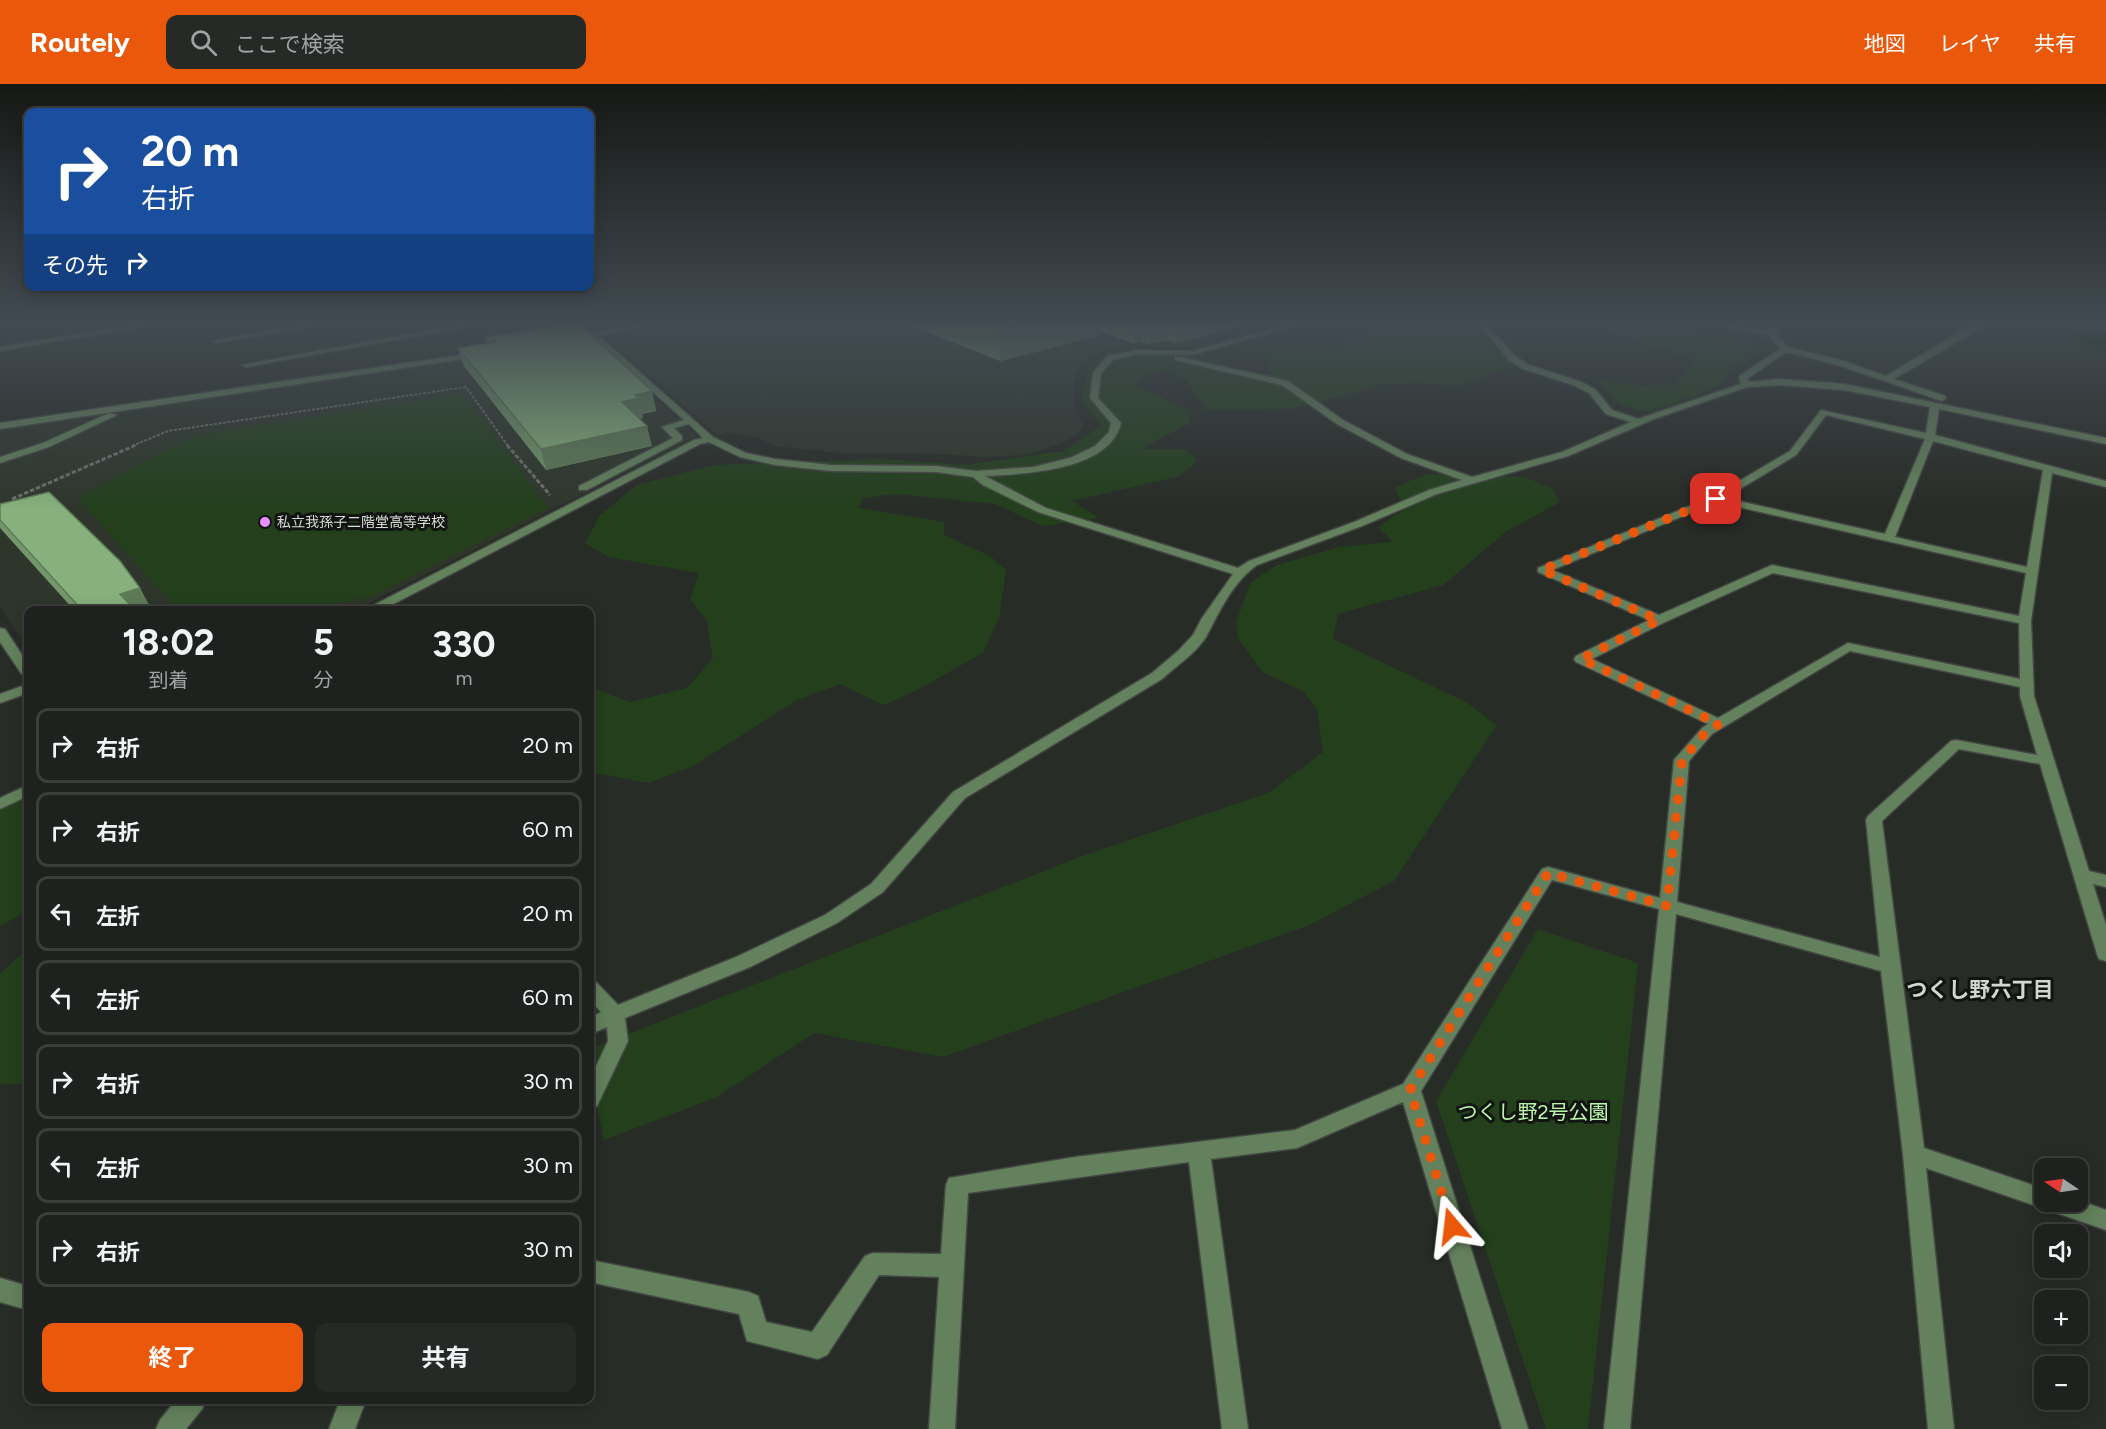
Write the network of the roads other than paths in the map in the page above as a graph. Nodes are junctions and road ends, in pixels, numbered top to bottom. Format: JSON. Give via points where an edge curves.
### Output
{"nodes":[{"id":1,"x":278,"y":385,"type":"edge"},
{"id":2,"x":651,"y":385,"type":"edge"},
{"id":3,"x":1097,"y":385,"type":"edge"},
{"id":4,"x":1290,"y":385,"type":"edge"},
{"id":5,"x":1580,"y":385,"type":"edge"},
{"id":6,"x":1746,"y":385,"type":"edge"},
{"id":7,"x":1817,"y":385,"type":"edge"},
{"id":8,"x":1902,"y":385,"type":"edge"},
{"id":9,"x":1935,"y":405,"type":"junction"},
{"id":10,"x":117,"y":409,"type":"junction"},
{"id":11,"x":1961,"y":410,"type":"junction"},
{"id":12,"x":691,"y":421,"type":"junction"},
{"id":13,"x":1638,"y":422,"type":"junction"},
{"id":14,"x":0,"y":426,"type":"edge"},
{"id":15,"x":1930,"y":437,"type":"junction"},
{"id":16,"x":710,"y":439,"type":"junction"},
{"id":17,"x":2104,"y":440,"type":"edge"},
{"id":18,"x":0,"y":460,"type":"edge"},
{"id":19,"x":2048,"y":469,"type":"junction"},
{"id":20,"x":976,"y":474,"type":"junction"},
{"id":21,"x":1470,"y":480,"type":"junction"},
{"id":22,"x":2106,"y":484,"type":"edge"},
{"id":23,"x":583,"y":488,"type":"road end"},
{"id":24,"x":1716,"y":499,"type":"junction"},
{"id":25,"x":1889,"y":538,"type":"junction"},
{"id":26,"x":2031,"y":571,"type":"junction"},
{"id":27,"x":1240,"y":572,"type":"junction"},
{"id":28,"x":382,"y":606,"type":"edge"},
{"id":29,"x":1659,"y":620,"type":"junction"},
{"id":30,"x":2025,"y":621,"type":"junction"},
{"id":31,"x":0,"y":633,"type":"edge"},
{"id":32,"x":24,"y":667,"type":"edge"},
{"id":33,"x":2025,"y":684,"type":"junction"},
{"id":34,"x":24,"y":690,"type":"edge"},
{"id":35,"x":0,"y":699,"type":"edge"},
{"id":36,"x":1719,"y":724,"type":"junction"},
{"id":37,"x":2047,"y":761,"type":"junction"},
{"id":38,"x":24,"y":792,"type":"edge"},
{"id":39,"x":0,"y":804,"type":"edge"},
{"id":40,"x":2082,"y":875,"type":"junction"},
{"id":41,"x":2106,"y":881,"type":"edge"},
{"id":42,"x":1667,"y":906,"type":"junction"},
{"id":43,"x":2106,"y":954,"type":"edge"},
{"id":44,"x":1890,"y":967,"type":"junction"},
{"id":45,"x":594,"y":992,"type":"edge"},
{"id":46,"x":615,"y":1014,"type":"junction"},
{"id":47,"x":594,"y":1025,"type":"edge"},
{"id":48,"x":1410,"y":1090,"type":"junction"},
{"id":49,"x":594,"y":1092,"type":"edge"},
{"id":50,"x":1199,"y":1151,"type":"junction"},
{"id":51,"x":1914,"y":1154,"type":"junction"},
{"id":52,"x":2034,"y":1196,"type":"edge"},
{"id":53,"x":2082,"y":1212,"type":"edge"},
{"id":54,"x":2106,"y":1220,"type":"edge"},
{"id":55,"x":952,"y":1266,"type":"junction"},
{"id":56,"x":594,"y":1272,"type":"edge"},
{"id":57,"x":0,"y":1290,"type":"edge"},
{"id":58,"x":24,"y":1297,"type":"edge"},
{"id":59,"x":190,"y":1404,"type":"edge"},
{"id":60,"x":351,"y":1404,"type":"edge"},
{"id":61,"x":169,"y":1429,"type":"edge"},
{"id":62,"x":342,"y":1429,"type":"edge"},
{"id":63,"x":942,"y":1429,"type":"edge"},
{"id":64,"x":1236,"y":1429,"type":"edge"},
{"id":65,"x":1515,"y":1429,"type":"edge"},
{"id":66,"x":1617,"y":1429,"type":"edge"},
{"id":67,"x":1941,"y":1429,"type":"edge"}],
"edges":[{"from":1,"to":10,"type":"street"},
{"from":2,"to":12,"type":"street"},
{"from":3,"to":20,"type":"street","via":[[1094,398],[1116,428],[1098,448],[1042,469]]},
{"from":4,"to":21,"type":"street","via":[[1326,413],[1366,436],[1404,456]]},
{"from":5,"to":13,"type":"street","via":[[1592,391],[1609,412]]},
{"from":6,"to":13,"type":"street"},
{"from":7,"to":9,"type":"street"},
{"from":8,"to":11,"type":"street","via":[[1965,405]]},
{"from":9,"to":11,"type":"street"},
{"from":9,"to":15,"type":"street"},
{"from":10,"to":14,"type":"street"},
{"from":10,"to":18,"type":"street","via":[[46,445]]},
{"from":11,"to":17,"type":"street"},
{"from":12,"to":16,"type":"street"},
{"from":12,"to":23,"type":"street","via":[[667,426],[679,438]]},
{"from":13,"to":21,"type":"street","via":[[1565,454]]},
{"from":15,"to":19,"type":"street"},
{"from":15,"to":24,"type":"street","via":[[1824,412],[1793,453]]},
{"from":15,"to":25,"type":"street"},
{"from":16,"to":20,"type":"street","via":[[743,455],[775,462]]},
{"from":16,"to":28,"type":"street","via":[[697,442]]},
{"from":19,"to":22,"type":"street"},
{"from":19,"to":26,"type":"street"},
{"from":20,"to":27,"type":"street","via":[[1042,510]]},
{"from":21,"to":27,"type":"street","via":[[1253,563]]},
{"from":24,"to":25,"type":"street"},
{"from":24,"to":29,"type":"street","via":[[1542,570]]},
{"from":25,"to":26,"type":"street"},
{"from":26,"to":30,"type":"street"},
{"from":27,"to":46,"type":"street","via":[[1199,637],[1183,654],[1157,676],[959,795],[877,888],[831,919],[743,963]]},
{"from":29,"to":30,"type":"street","via":[[1772,569]]},
{"from":29,"to":36,"type":"street","via":[[1581,659]]},
{"from":30,"to":33,"type":"street"},
{"from":31,"to":32,"type":"street"},
{"from":33,"to":36,"type":"street","via":[[1848,647]]},
{"from":33,"to":37,"type":"street"},
{"from":34,"to":35,"type":"street"},
{"from":36,"to":42,"type":"street","via":[[1707,731],[1682,760]]},
{"from":37,"to":40,"type":"street"},
{"from":37,"to":44,"type":"street","via":[[1956,744],[1874,820]]},
{"from":38,"to":39,"type":"street"},
{"from":40,"to":41,"type":"street"},
{"from":40,"to":43,"type":"street"},
{"from":42,"to":44,"type":"street"},
{"from":42,"to":48,"type":"street","via":[[1548,873]]},
{"from":42,"to":66,"type":"street"},
{"from":44,"to":51,"type":"street"},
{"from":45,"to":46,"type":"street"},
{"from":46,"to":47,"type":"street"},
{"from":46,"to":49,"type":"street","via":[[618,1041]]},
{"from":48,"to":50,"type":"street","via":[[1297,1139]]},
{"from":48,"to":65,"type":"street"},
{"from":50,"to":55,"type":"street","via":[[957,1185]]},
{"from":50,"to":64,"type":"street"},
{"from":51,"to":52,"type":"street"},
{"from":51,"to":67,"type":"street"},
{"from":53,"to":54,"type":"street"},
{"from":55,"to":56,"type":"street","via":[[873,1264],[818,1346],[756,1332],[749,1304]]},
{"from":55,"to":63,"type":"street"},
{"from":57,"to":58,"type":"street"},
{"from":59,"to":61,"type":"street"},
{"from":60,"to":62,"type":"street"}]}
